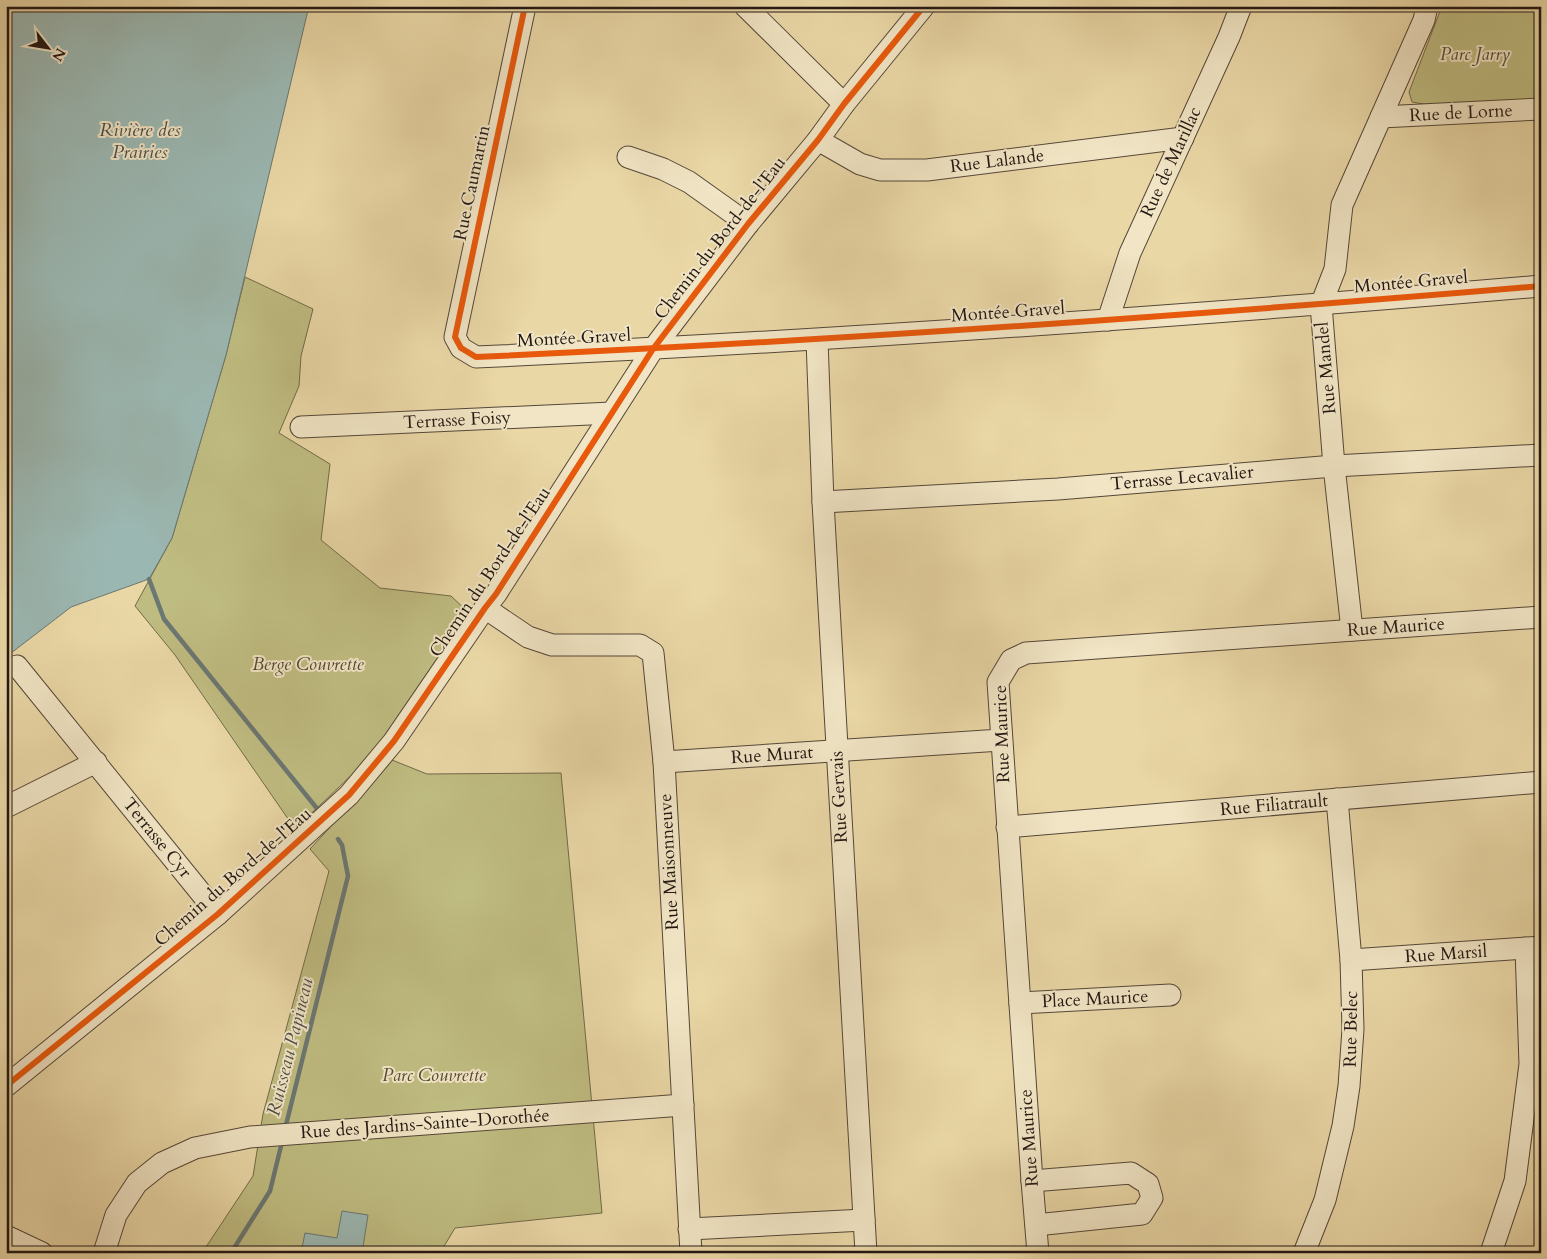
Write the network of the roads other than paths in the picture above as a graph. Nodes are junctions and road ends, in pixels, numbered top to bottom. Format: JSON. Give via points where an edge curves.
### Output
{"nodes":[{"id":1,"x":525,"y":6,"type":"edge"},
{"id":2,"x":745,"y":6,"type":"edge"},
{"id":3,"x":924,"y":6,"type":"edge"},
{"id":4,"x":1241,"y":6,"type":"edge"},
{"id":5,"x":1427,"y":6,"type":"edge"},
{"id":6,"x":844,"y":104,"type":"junction"},
{"id":7,"x":1541,"y":108,"type":"edge"},
{"id":8,"x":1381,"y":117,"type":"junction"},
{"id":9,"x":1183,"y":138,"type":"junction"},
{"id":10,"x":818,"y":140,"type":"junction"},
{"id":11,"x":628,"y":157,"type":"dead end"},
{"id":12,"x":748,"y":224,"type":"junction"},
{"id":13,"x":1541,"y":286,"type":"edge"},
{"id":14,"x":1320,"y":305,"type":"junction"},
{"id":15,"x":1108,"y":320,"type":"junction"},
{"id":16,"x":817,"y":340,"type":"junction"},
{"id":17,"x":653,"y":349,"type":"junction"},
{"id":18,"x":476,"y":357,"type":"joint"},
{"id":19,"x":612,"y":413,"type":"junction"},
{"id":20,"x":301,"y":427,"type":"dead end"},
{"id":21,"x":1541,"y":455,"type":"edge"},
{"id":22,"x":1334,"y":466,"type":"junction"},
{"id":23,"x":823,"y":502,"type":"junction"},
{"id":24,"x":485,"y":608,"type":"junction"},
{"id":25,"x":1541,"y":617,"type":"edge"},
{"id":26,"x":1352,"y":630,"type":"junction"},
{"id":27,"x":18,"y":666,"type":"dead end"},
{"id":28,"x":1001,"y":740,"type":"junction"},
{"id":29,"x":836,"y":751,"type":"junction"},
{"id":30,"x":96,"y":762,"type":"junction"},
{"id":31,"x":664,"y":762,"type":"junction"},
{"id":32,"x":1541,"y":782,"type":"edge"},
{"id":33,"x":1337,"y":799,"type":"junction"},
{"id":34,"x":6,"y":807,"type":"edge"},
{"id":35,"x":1007,"y":827,"type":"junction"},
{"id":36,"x":218,"y":914,"type":"junction"},
{"id":37,"x":1534,"y":948,"type":"edge"},
{"id":38,"x":1351,"y":960,"type":"junction"},
{"id":39,"x":1170,"y":995,"type":"dead end"},
{"id":40,"x":1020,"y":1003,"type":"junction"},
{"id":41,"x":6,"y":1086,"type":"edge"},
{"id":42,"x":683,"y":1104,"type":"junction"},
{"id":43,"x":1032,"y":1181,"type":"junction"},
{"id":44,"x":864,"y":1220,"type":"junction"},
{"id":45,"x":1036,"y":1224,"type":"junction"},
{"id":46,"x":689,"y":1229,"type":"junction"},
{"id":47,"x":6,"y":1236,"type":"edge"},
{"id":48,"x":42,"y":1253,"type":"edge"},
{"id":49,"x":104,"y":1253,"type":"edge"},
{"id":50,"x":691,"y":1253,"type":"edge"},
{"id":51,"x":866,"y":1253,"type":"edge"},
{"id":52,"x":1038,"y":1253,"type":"edge"},
{"id":53,"x":1304,"y":1253,"type":"edge"},
{"id":54,"x":1491,"y":1253,"type":"edge"}],
"edges":[{"from":1,"to":18,"type":"street","name":"Rue Caumartin","via":[[455,337],[461,348]]},
{"from":2,"to":6,"type":"street"},
{"from":3,"to":6,"type":"street","name":"Chemin du Bord-de-l'Eau"},
{"from":4,"to":9,"type":"street","name":"Rue de Marillac"},
{"from":5,"to":8,"type":"street","name":"Rue Mandel","via":[[1424,20]]},
{"from":6,"to":10,"type":"street","name":"Chemin du Bord-de-l'Eau"},
{"from":7,"to":8,"type":"street","name":"Rue de Lorne"},
{"from":8,"to":14,"type":"street","name":"Rue Mandel","via":[[1342,205],[1335,269]]},
{"from":9,"to":10,"type":"street","name":"Rue Lalande","via":[[927,170],[880,170],[860,164]]},
{"from":9,"to":15,"type":"street","name":"Rue de Marillac","via":[[1130,253]]},
{"from":10,"to":12,"type":"street","name":"Chemin du Bord-de-l'Eau"},
{"from":11,"to":12,"type":"street","via":[[688,182]]},
{"from":12,"to":17,"type":"street","name":"Chemin du Bord-de-l'Eau"},
{"from":13,"to":14,"type":"street","name":"Montée Gravel"},
{"from":14,"to":15,"type":"street","name":"Montée Gravel"},
{"from":14,"to":22,"type":"street","name":"Rue Mandel"},
{"from":15,"to":16,"type":"street","name":"Montée Gravel"},
{"from":16,"to":17,"type":"street","name":"Montée Gravel"},
{"from":16,"to":23,"type":"street","name":"Rue Gervais"},
{"from":17,"to":18,"type":"street","name":"Montée Gravel"},
{"from":17,"to":19,"type":"street","name":"Chemin du Bord-de-l'Eau"},
{"from":19,"to":20,"type":"street","name":"Terrasse Foisy"},
{"from":19,"to":24,"type":"street","name":"Chemin du Bord-de-l'Eau"},
{"from":21,"to":22,"type":"street","name":"Terrasse Lecavalier"},
{"from":22,"to":23,"type":"street","name":"Terrasse Lecavalier","via":[[1058,489]]},
{"from":22,"to":26,"type":"street","name":"Rue Mandel"},
{"from":23,"to":29,"type":"street","name":"Rue Gervais"},
{"from":24,"to":31,"type":"street","name":"Rue Maisonneuve","via":[[528,637],[552,646],[640,645],[653,653]]},
{"from":24,"to":36,"type":"street","name":"Chemin du Bord-de-l'Eau","via":[[394,741],[349,795]]},
{"from":25,"to":26,"type":"street","name":"Rue Maurice"},
{"from":26,"to":28,"type":"street","name":"Rue Maurice","via":[[1026,653],[1011,660],[998,682]]},
{"from":27,"to":30,"type":"street","name":"Terrasse Cyr"},
{"from":28,"to":29,"type":"street","name":"Rue Murat"},
{"from":28,"to":35,"type":"street","name":"Rue Maurice"},
{"from":29,"to":31,"type":"street","name":"Rue Murat"},
{"from":29,"to":44,"type":"street","name":"Rue Gervais"},
{"from":30,"to":34,"type":"street"},
{"from":30,"to":36,"type":"street","name":"Terrasse Cyr"},
{"from":31,"to":42,"type":"street","name":"Rue Maisonneuve"},
{"from":32,"to":33,"type":"street","name":"Rue Filiatrault"},
{"from":33,"to":35,"type":"street","name":"Rue Filiatrault"},
{"from":33,"to":38,"type":"street","name":"Rue Belec"},
{"from":35,"to":40,"type":"street","name":"Rue Maurice"},
{"from":36,"to":41,"type":"street","name":"Chemin du Bord-de-l'Eau"},
{"from":37,"to":38,"type":"street","name":"Rue Marsil"},
{"from":37,"to":54,"type":"street","via":[[1530,1064],[1514,1181]]},
{"from":38,"to":53,"type":"street","name":"Rue Belec","via":[[1353,1029],[1343,1126],[1325,1200]]},
{"from":39,"to":40,"type":"street","name":"Place Maurice"},
{"from":40,"to":43,"type":"street","name":"Rue Maurice"},
{"from":42,"to":46,"type":"street","name":"Rue Maisonneuve"},
{"from":42,"to":49,"type":"street","name":"Rue des Jardins-Sainte-Dorothée","via":[[250,1137],[195,1148],[162,1163],[137,1183],[116,1215]]},
{"from":43,"to":45,"type":"street","name":"Rue Maurice"},
{"from":43,"to":45,"type":"street","via":[[1131,1173],[1148,1184],[1152,1198],[1142,1214]]},
{"from":44,"to":46,"type":"street"},
{"from":44,"to":51,"type":"street","name":"Rue Gervais"},
{"from":45,"to":52,"type":"street","name":"Rue Maurice"},
{"from":46,"to":50,"type":"street","name":"Rue Maisonneuve"},
{"from":47,"to":48,"type":"street"}]}
